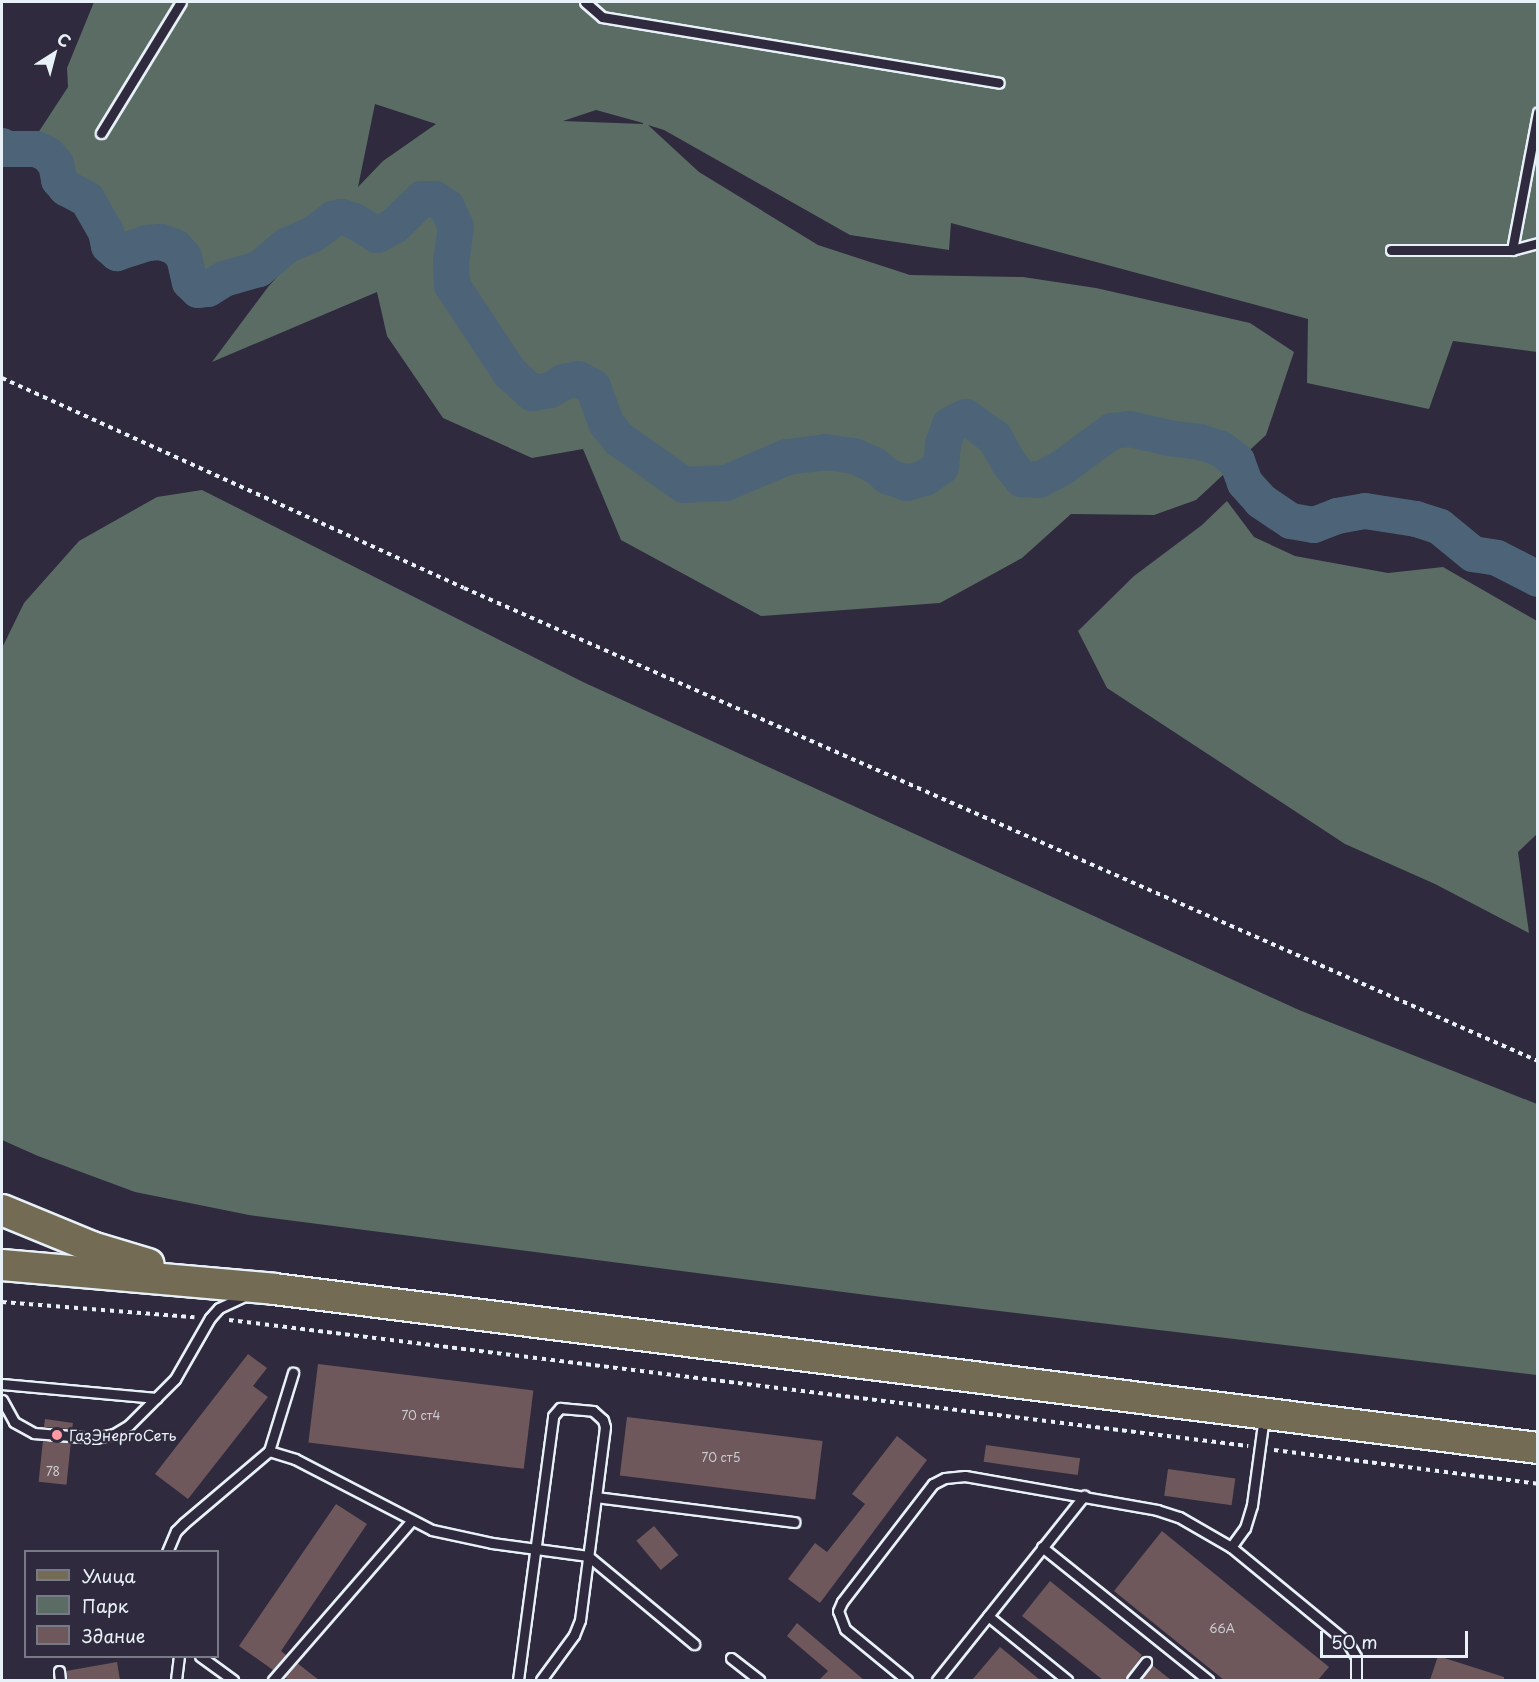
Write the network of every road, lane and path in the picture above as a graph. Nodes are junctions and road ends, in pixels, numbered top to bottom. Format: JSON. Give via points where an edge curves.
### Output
{"nodes":[{"id":1,"x":181,"y":2,"type":"edge"},
{"id":2,"x":585,"y":2,"type":"edge"},
{"id":3,"x":999,"y":83,"type":"dead end"},
{"id":4,"x":1538,"y":112,"type":"edge"},
{"id":5,"x":101,"y":133,"type":"dead end"},
{"id":6,"x":1538,"y":243,"type":"edge"},
{"id":7,"x":1391,"y":250,"type":"dead end"},
{"id":8,"x":1512,"y":250,"type":"junction"},
{"id":9,"x":2,"y":378,"type":"edge"},
{"id":10,"x":1538,"y":1061,"type":"edge"},
{"id":11,"x":2,"y":1210,"type":"edge"},
{"id":12,"x":2,"y":1265,"type":"edge"},
{"id":13,"x":274,"y":1289,"type":"junction"},
{"id":14,"x":2,"y":1302,"type":"edge"},
{"id":15,"x":210,"y":1318,"type":"junction"},
{"id":16,"x":293,"y":1373,"type":"dead end"},
{"id":17,"x":2,"y":1384,"type":"edge"},
{"id":18,"x":156,"y":1398,"type":"junction"},
{"id":19,"x":2,"y":1400,"type":"edge"},
{"id":20,"x":1264,"y":1414,"type":"junction"},
{"id":21,"x":1260,"y":1448,"type":"junction"},
{"id":22,"x":1538,"y":1448,"type":"edge"},
{"id":23,"x":268,"y":1451,"type":"junction"},
{"id":24,"x":1538,"y":1485,"type":"edge"},
{"id":25,"x":1084,"y":1496,"type":"junction"},
{"id":26,"x":596,"y":1497,"type":"junction"},
{"id":27,"x":411,"y":1521,"type":"junction"},
{"id":28,"x":794,"y":1522,"type":"dead end"},
{"id":29,"x":1042,"y":1547,"type":"junction"},
{"id":30,"x":1231,"y":1547,"type":"junction"},
{"id":31,"x":535,"y":1549,"type":"junction"},
{"id":32,"x":167,"y":1550,"type":"edge"},
{"id":33,"x":588,"y":1556,"type":"junction"},
{"id":34,"x":988,"y":1616,"type":"junction"},
{"id":35,"x":694,"y":1644,"type":"dead end"},
{"id":36,"x":179,"y":1658,"type":"edge"},
{"id":37,"x":203,"y":1658,"type":"edge"},
{"id":38,"x":731,"y":1658,"type":"dead end"},
{"id":39,"x":1146,"y":1662,"type":"dead end"},
{"id":40,"x":176,"y":1680,"type":"edge"},
{"id":41,"x":233,"y":1680,"type":"edge"},
{"id":42,"x":273,"y":1680,"type":"edge"},
{"id":43,"x":518,"y":1680,"type":"edge"},
{"id":44,"x":541,"y":1680,"type":"edge"},
{"id":45,"x":759,"y":1680,"type":"edge"},
{"id":46,"x":907,"y":1680,"type":"edge"},
{"id":47,"x":937,"y":1680,"type":"edge"},
{"id":48,"x":1066,"y":1680,"type":"edge"},
{"id":49,"x":1132,"y":1680,"type":"edge"},
{"id":50,"x":1208,"y":1680,"type":"edge"},
{"id":51,"x":1356,"y":1680,"type":"edge"}],
"edges":[{"from":1,"to":5,"type":"lane"},
{"from":2,"to":3,"type":"lane","via":[[602,17]]},
{"from":4,"to":8,"type":"lane"},
{"from":6,"to":8,"type":"lane"},
{"from":7,"to":8,"type":"lane"},
{"from":9,"to":10,"type":"path","via":[[464,588]]},
{"from":11,"to":13,"type":"main road","via":[[142,1263]]},
{"from":12,"to":13,"type":"main road"},
{"from":13,"to":15,"type":"lane","via":[[235,1299]]},
{"from":13,"to":20,"type":"main road"},
{"from":14,"to":15,"type":"path"},
{"from":15,"to":18,"type":"lane","via":[[186,1363]]},
{"from":15,"to":21,"type":"path"},
{"from":16,"to":23,"type":"lane"},
{"from":17,"to":18,"type":"lane"},
{"from":18,"to":19,"type":"lane","via":[[129,1425],[114,1434],[94,1438],[34,1433],[14,1422]]},
{"from":20,"to":21,"type":"lane"},
{"from":20,"to":22,"type":"main road"},
{"from":21,"to":24,"type":"path"},
{"from":21,"to":30,"type":"lane","via":[[1249,1519]]},
{"from":23,"to":27,"type":"lane","via":[[310,1467]]},
{"from":23,"to":32,"type":"lane","via":[[184,1522]]},
{"from":25,"to":29,"type":"lane"},
{"from":25,"to":30,"type":"lane","via":[[1179,1517]]},
{"from":25,"to":46,"type":"lane","via":[[965,1476],[933,1484],[838,1611],[844,1629]]},
{"from":26,"to":28,"type":"lane"},
{"from":26,"to":31,"type":"lane","via":[[603,1420],[593,1411],[560,1408],[553,1416]]},
{"from":26,"to":33,"type":"lane"},
{"from":27,"to":31,"type":"lane","via":[[432,1530]]},
{"from":27,"to":42,"type":"lane"},
{"from":29,"to":34,"type":"lane"},
{"from":29,"to":50,"type":"lane"},
{"from":30,"to":51,"type":"lane","via":[[1348,1643],[1356,1657]]},
{"from":31,"to":33,"type":"lane"},
{"from":31,"to":43,"type":"lane"},
{"from":33,"to":35,"type":"lane"},
{"from":33,"to":44,"type":"lane","via":[[580,1620],[574,1635]]},
{"from":34,"to":47,"type":"lane"},
{"from":34,"to":48,"type":"lane"},
{"from":36,"to":40,"type":"lane"},
{"from":37,"to":41,"type":"lane"},
{"from":38,"to":45,"type":"lane"},
{"from":39,"to":49,"type":"lane"}]}
